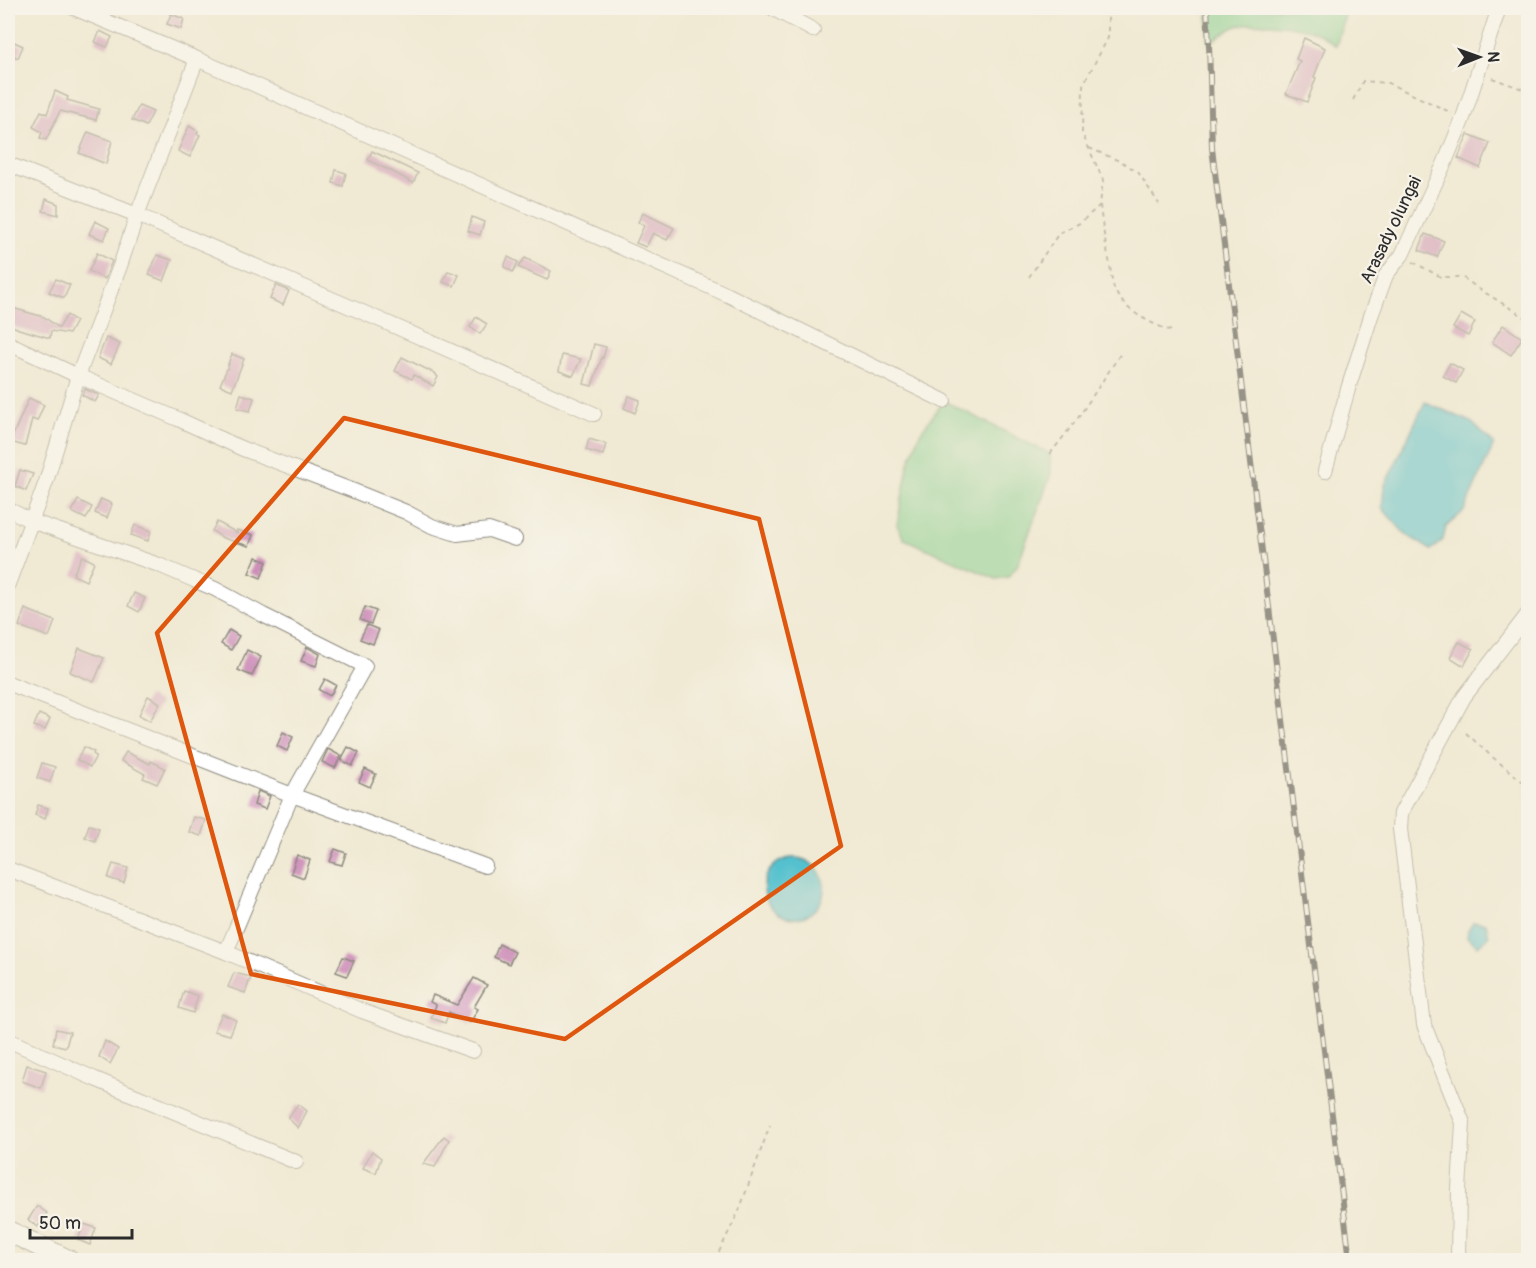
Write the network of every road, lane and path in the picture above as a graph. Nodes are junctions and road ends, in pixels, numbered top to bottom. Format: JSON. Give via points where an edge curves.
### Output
{"nodes":[{"id":1,"x":74,"y":8,"type":"edge"},
{"id":2,"x":772,"y":8,"type":"edge"},
{"id":3,"x":1105,"y":8,"type":"edge"},
{"id":4,"x":1499,"y":8,"type":"edge"},
{"id":5,"x":813,"y":30,"type":"dead end"},
{"id":6,"x":197,"y":59,"type":"junction"},
{"id":7,"x":1478,"y":72,"type":"junction"},
{"id":8,"x":1528,"y":92,"type":"edge"},
{"id":9,"x":1353,"y":100,"type":"dead end"},
{"id":10,"x":1463,"y":118,"type":"junction"},
{"id":11,"x":1088,"y":147,"type":"junction"},
{"id":12,"x":8,"y":164,"type":"edge"},
{"id":13,"x":1159,"y":204,"type":"dead end"},
{"id":14,"x":1100,"y":205,"type":"junction"},
{"id":15,"x":137,"y":215,"type":"junction"},
{"id":16,"x":1402,"y":255,"type":"junction"},
{"id":17,"x":1029,"y":277,"type":"dead end"},
{"id":18,"x":1528,"y":319,"type":"edge"},
{"id":19,"x":1172,"y":331,"type":"dead end"},
{"id":20,"x":8,"y":343,"type":"edge"},
{"id":21,"x":1121,"y":353,"type":"dead end"},
{"id":22,"x":78,"y":376,"type":"junction"},
{"id":23,"x":944,"y":401,"type":"dead end"},
{"id":24,"x":594,"y":414,"type":"dead end"},
{"id":25,"x":1050,"y":454,"type":"dead end"},
{"id":26,"x":1325,"y":471,"type":"dead end"},
{"id":27,"x":8,"y":509,"type":"edge"},
{"id":28,"x":31,"y":521,"type":"junction"},
{"id":29,"x":515,"y":539,"type":"dead end"},
{"id":30,"x":8,"y":584,"type":"edge"},
{"id":31,"x":1528,"y":615,"type":"edge"},
{"id":32,"x":8,"y":683,"type":"edge"},
{"id":33,"x":1466,"y":733,"type":"dead end"},
{"id":34,"x":1528,"y":786,"type":"edge"},
{"id":35,"x":292,"y":795,"type":"junction"},
{"id":36,"x":486,"y":866,"type":"dead end"},
{"id":37,"x":8,"y":869,"type":"edge"},
{"id":38,"x":226,"y":952,"type":"junction"},
{"id":39,"x":8,"y":1040,"type":"edge"},
{"id":40,"x":472,"y":1051,"type":"dead end"},
{"id":41,"x":770,"y":1125,"type":"dead end"},
{"id":42,"x":296,"y":1162,"type":"dead end"},
{"id":43,"x":8,"y":1231,"type":"edge"},
{"id":44,"x":68,"y":1260,"type":"edge"},
{"id":45,"x":715,"y":1260,"type":"edge"},
{"id":46,"x":1458,"y":1260,"type":"edge"}],
"edges":[{"from":1,"to":6,"type":"street"},
{"from":2,"to":5,"type":"street"},
{"from":3,"to":11,"type":"path","via":[[1107,38],[1083,86],[1082,133]]},
{"from":4,"to":7,"type":"street","name":"Arasady olungai"},
{"from":6,"to":15,"type":"street"},
{"from":6,"to":23,"type":"street","via":[[728,295]]},
{"from":7,"to":8,"type":"path"},
{"from":7,"to":10,"type":"street","name":"Arasady olungai"},
{"from":9,"to":10,"type":"path","via":[[1363,81],[1388,84]]},
{"from":10,"to":16,"type":"street","name":"Arasady olungai"},
{"from":11,"to":13,"type":"path","via":[[1138,172]]},
{"from":11,"to":14,"type":"path","via":[[1104,180]]},
{"from":12,"to":15,"type":"street"},
{"from":14,"to":17,"type":"path","via":[[1080,223],[1059,233]]},
{"from":14,"to":19,"type":"path","via":[[1113,287],[1119,298],[1142,318]]},
{"from":15,"to":22,"type":"street"},
{"from":15,"to":24,"type":"street"},
{"from":16,"to":18,"type":"path","via":[[1441,277],[1462,276]]},
{"from":16,"to":26,"type":"street","name":"Arasady olungai","via":[[1386,275],[1371,316]]},
{"from":20,"to":22,"type":"street"},
{"from":21,"to":25,"type":"path"},
{"from":22,"to":28,"type":"street"},
{"from":22,"to":29,"type":"street","via":[[432,526],[457,534],[489,530]]},
{"from":27,"to":28,"type":"street"},
{"from":28,"to":30,"type":"street"},
{"from":28,"to":35,"type":"street","via":[[206,585],[365,666]]},
{"from":31,"to":46,"type":"street","via":[[1464,697],[1401,813],[1424,1025],[1463,1122]]},
{"from":32,"to":35,"type":"street"},
{"from":33,"to":34,"type":"path"},
{"from":35,"to":36,"type":"street"},
{"from":35,"to":38,"type":"street"},
{"from":37,"to":38,"type":"street"},
{"from":38,"to":40,"type":"street","via":[[362,1011]]},
{"from":39,"to":42,"type":"street"},
{"from":41,"to":45,"type":"path","via":[[739,1211]]},
{"from":43,"to":44,"type":"street"}]}
